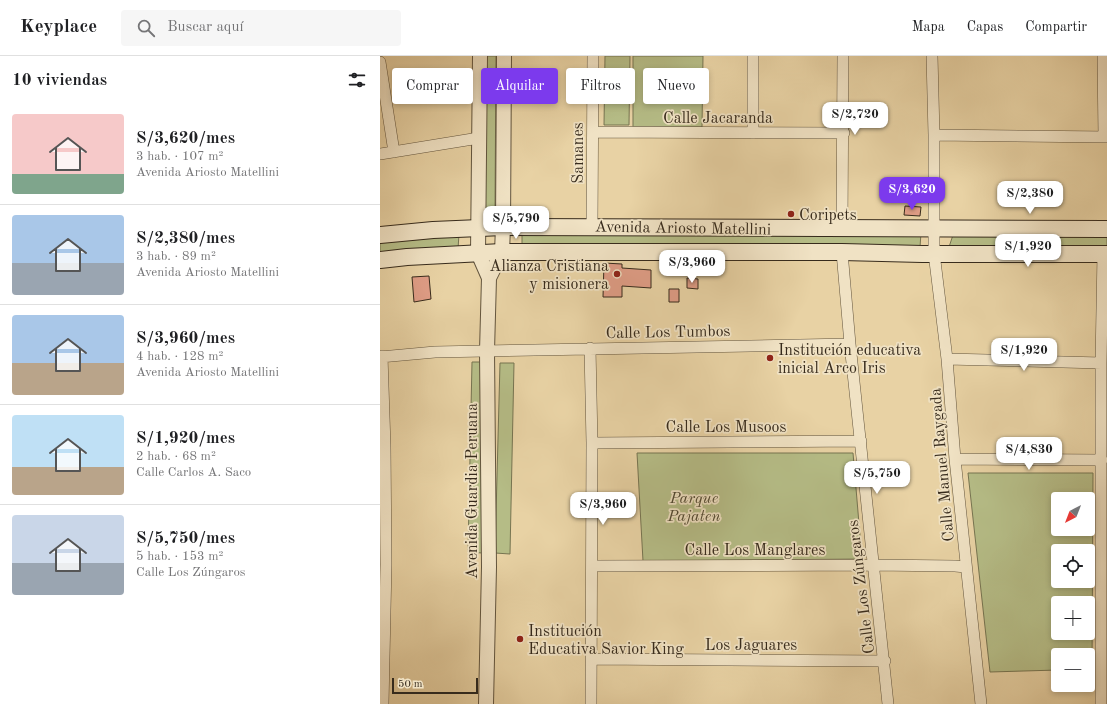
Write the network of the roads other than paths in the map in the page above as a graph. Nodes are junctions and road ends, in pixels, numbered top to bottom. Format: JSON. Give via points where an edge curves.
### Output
{"nodes":[{"id":1,"x":480,"y":56,"type":"edge"},
{"id":2,"x":504,"y":56,"type":"edge"},
{"id":3,"x":593,"y":56,"type":"edge"},
{"id":4,"x":753,"y":56,"type":"edge"},
{"id":5,"x":843,"y":56,"type":"edge"},
{"id":6,"x":932,"y":56,"type":"edge"},
{"id":7,"x":1103,"y":56,"type":"edge"},
{"id":8,"x":380,"y":62,"type":"edge"},
{"id":9,"x":593,"y":132,"type":"junction"},
{"id":10,"x":753,"y":133,"type":"junction"},
{"id":11,"x":844,"y":133,"type":"junction"},
{"id":12,"x":934,"y":135,"type":"junction"},
{"id":13,"x":1105,"y":137,"type":"edge"},
{"id":14,"x":479,"y":138,"type":"junction"},
{"id":15,"x":394,"y":152,"type":"junction"},
{"id":16,"x":380,"y":154,"type":"edge"},
{"id":17,"x":592,"y":226,"type":"junction"},
{"id":18,"x":504,"y":227,"type":"junction"},
{"id":19,"x":478,"y":228,"type":"junction"},
{"id":20,"x":934,"y":228,"type":"junction"},
{"id":21,"x":842,"y":229,"type":"junction"},
{"id":22,"x":1107,"y":229,"type":"edge"},
{"id":23,"x":380,"y":235,"type":"edge"},
{"id":24,"x":502,"y":252,"type":"junction"},
{"id":25,"x":842,"y":252,"type":"junction"},
{"id":26,"x":478,"y":253,"type":"junction"},
{"id":27,"x":934,"y":253,"type":"junction"},
{"id":28,"x":1105,"y":254,"type":"edge"},
{"id":29,"x":380,"y":260,"type":"edge"},
{"id":30,"x":489,"y":278,"type":"junction"},
{"id":31,"x":850,"y":344,"type":"junction"},
{"id":32,"x":590,"y":348,"type":"junction"},
{"id":33,"x":487,"y":351,"type":"junction"},
{"id":34,"x":381,"y":357,"type":"edge"},
{"id":35,"x":947,"y":359,"type":"junction"},
{"id":36,"x":1101,"y":363,"type":"junction"},
{"id":37,"x":861,"y":441,"type":"junction"},
{"id":38,"x":592,"y":442,"type":"junction"},
{"id":39,"x":955,"y":459,"type":"junction"},
{"id":40,"x":1102,"y":460,"type":"junction"},
{"id":41,"x":383,"y":564,"type":"edge"},
{"id":42,"x":873,"y":565,"type":"junction"},
{"id":43,"x":592,"y":566,"type":"junction"},
{"id":44,"x":966,"y":567,"type":"junction"},
{"id":45,"x":382,"y":657,"type":"edge"},
{"id":46,"x":592,"y":659,"type":"junction"},
{"id":47,"x":885,"y":661,"type":"junction"},
{"id":48,"x":383,"y":704,"type":"edge"},
{"id":49,"x":486,"y":704,"type":"edge"},
{"id":50,"x":591,"y":704,"type":"edge"},
{"id":51,"x":888,"y":704,"type":"edge"},
{"id":52,"x":981,"y":704,"type":"edge"},
{"id":53,"x":1101,"y":704,"type":"edge"}],
"edges":[{"from":1,"to":14,"type":"street","name":"Avenida Guardia Peruana"},
{"from":2,"to":18,"type":"street","name":"Avenida Guardia Peruana"},
{"from":3,"to":9,"type":"street","name":"Samanes"},
{"from":4,"to":10,"type":"street"},
{"from":5,"to":11,"type":"street"},
{"from":6,"to":12,"type":"street","name":"Calle Manuel Raygada"},
{"from":7,"to":13,"type":"street"},
{"from":8,"to":15,"type":"street"},
{"from":9,"to":10,"type":"street","name":"Calle Jacaranda"},
{"from":9,"to":17,"type":"street","name":"Samanes"},
{"from":10,"to":11,"type":"street","name":"Calle Jacaranda"},
{"from":11,"to":21,"type":"street"},
{"from":12,"to":13,"type":"street"},
{"from":12,"to":20,"type":"street","name":"Calle Manuel Raygada"},
{"from":14,"to":15,"type":"street"},
{"from":14,"to":19,"type":"street","name":"Avenida Guardia Peruana"},
{"from":15,"to":16,"type":"street"},
{"from":17,"to":18,"type":"main road","name":"Avenida Ariosto Matellini"},
{"from":17,"to":21,"type":"main road","name":"Avenida Ariosto Matellini"},
{"from":18,"to":19,"type":"main road","name":"Avenida Ariosto Matellini"},
{"from":18,"to":24,"type":"street","name":"Avenida Guardia Peruana"},
{"from":19,"to":23,"type":"main road","name":"Avenida Ariosto Matellini"},
{"from":19,"to":26,"type":"street","name":"Avenida Guardia Peruana"},
{"from":20,"to":21,"type":"main road","name":"Avenida Ariosto Matellini"},
{"from":20,"to":22,"type":"main road","name":"Avenida Ariosto Matellini"},
{"from":20,"to":27,"type":"street","name":"Calle Manuel Raygada"},
{"from":24,"to":25,"type":"main road","name":"Avenida Ariosto Matellini"},
{"from":24,"to":26,"type":"main road","name":"Avenida Ariosto Matellini"},
{"from":24,"to":30,"type":"street","name":"Avenida Guardia Peruana"},
{"from":25,"to":27,"type":"main road","name":"Avenida Ariosto Matellini"},
{"from":25,"to":31,"type":"street","name":"Calle Los Zúngaros"},
{"from":26,"to":29,"type":"main road","name":"Avenida Ariosto Matellini"},
{"from":26,"to":30,"type":"street","name":"Avenida Guardia Peruana"},
{"from":27,"to":28,"type":"main road","name":"Avenida Ariosto Matellini"},
{"from":27,"to":35,"type":"street","name":"Calle Manuel Raygada"},
{"from":28,"to":36,"type":"street"},
{"from":30,"to":33,"type":"street","name":"Avenida Guardia Peruana"},
{"from":31,"to":32,"type":"street","name":"Calle Los Tumbos"},
{"from":31,"to":37,"type":"street","name":"Calle Los Zúngaros"},
{"from":32,"to":33,"type":"street","name":"Calle Los Tumbos"},
{"from":32,"to":38,"type":"street"},
{"from":33,"to":34,"type":"street","name":"Calle Los Tumbos"},
{"from":33,"to":49,"type":"street","name":"Avenida Guardia Peruana","via":[[489,567]]},
{"from":34,"to":41,"type":"street","via":[[385,447]]},
{"from":35,"to":36,"type":"street"},
{"from":35,"to":39,"type":"street","name":"Calle Manuel Raygada"},
{"from":36,"to":40,"type":"street"},
{"from":37,"to":38,"type":"street","name":"Calle Los Musoos"},
{"from":37,"to":42,"type":"street","name":"Calle Los Zúngaros"},
{"from":38,"to":43,"type":"street"},
{"from":39,"to":40,"type":"street"},
{"from":39,"to":44,"type":"street","name":"Calle Manuel Raygada"},
{"from":40,"to":53,"type":"street"},
{"from":41,"to":45,"type":"street"},
{"from":42,"to":43,"type":"street","name":"Calle Los Manglares"},
{"from":42,"to":44,"type":"street","name":"Calle Los Manglares"},
{"from":42,"to":47,"type":"street","name":"Calle Los Zúngaros"},
{"from":43,"to":46,"type":"street"},
{"from":44,"to":52,"type":"street","name":"Calle Manuel Raygada"},
{"from":45,"to":48,"type":"street"},
{"from":46,"to":47,"type":"street","name":"Los Jaguares"},
{"from":46,"to":50,"type":"street"},
{"from":47,"to":51,"type":"street","name":"Calle Los Zúngaros"}]}
